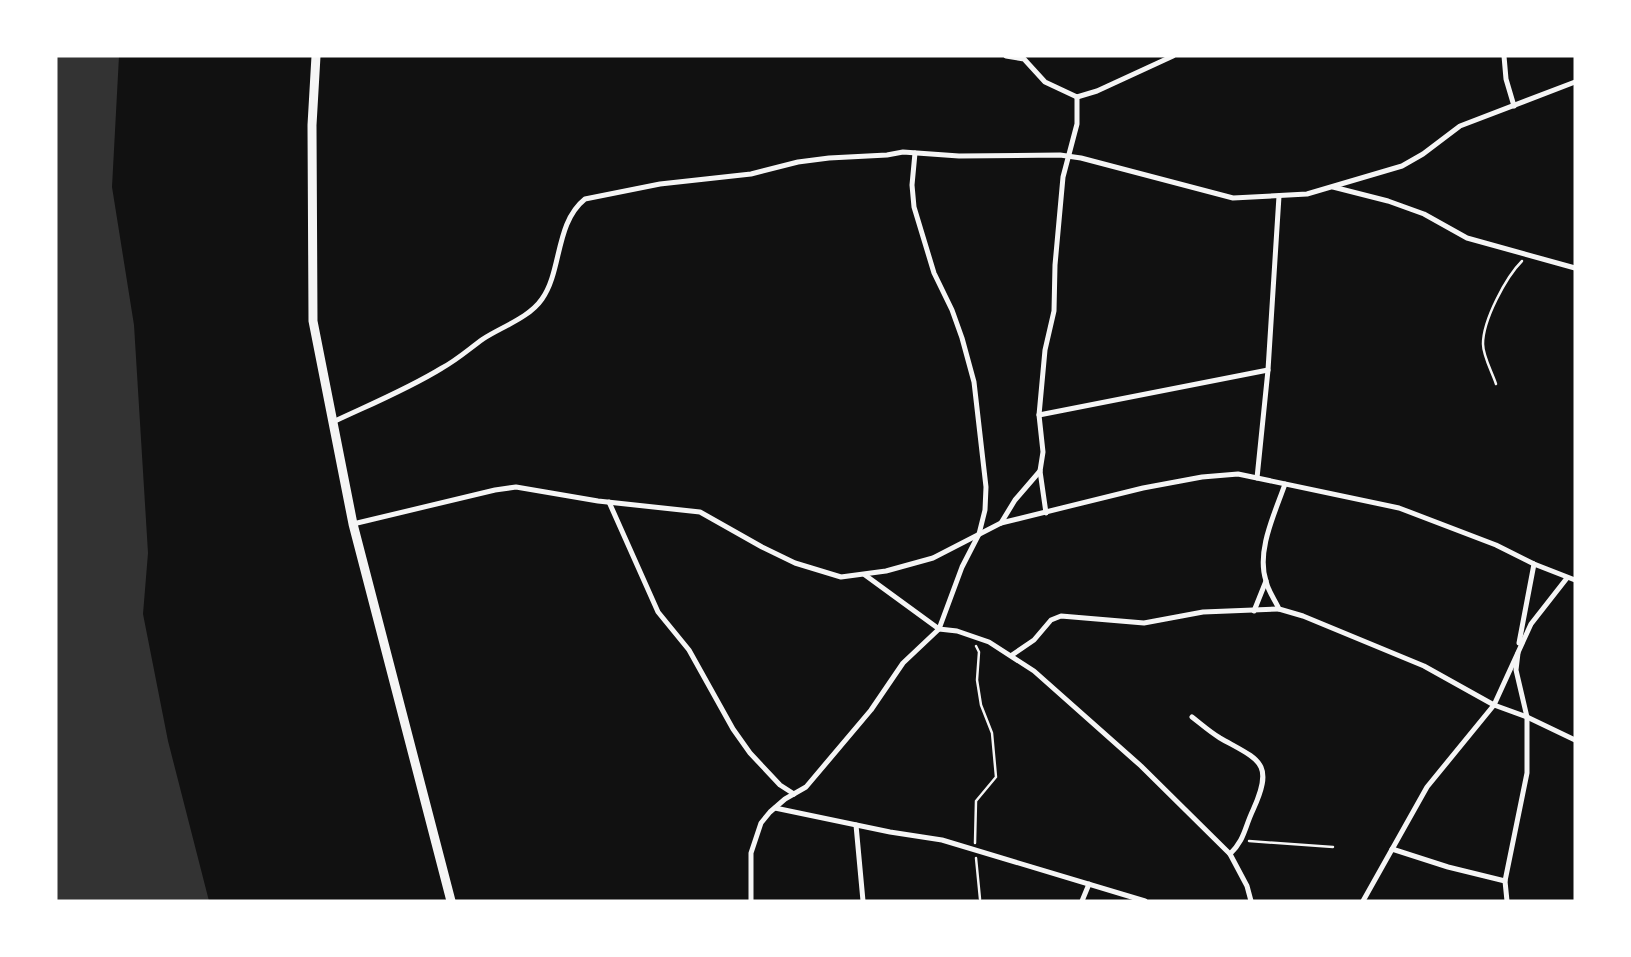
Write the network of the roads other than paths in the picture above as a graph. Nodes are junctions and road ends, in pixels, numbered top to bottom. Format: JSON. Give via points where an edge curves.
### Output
{"nodes":[{"id":1,"x":316,"y":56,"type":"edge"},
{"id":2,"x":1006,"y":56,"type":"edge"},
{"id":3,"x":1172,"y":56,"type":"edge"},
{"id":4,"x":1504,"y":56,"type":"edge"},
{"id":5,"x":1575,"y":82,"type":"edge"},
{"id":6,"x":1077,"y":97,"type":"junction"},
{"id":7,"x":1514,"y":106,"type":"junction"},
{"id":8,"x":915,"y":153,"type":"junction"},
{"id":9,"x":1070,"y":157,"type":"junction"},
{"id":10,"x":1332,"y":187,"type":"junction"},
{"id":11,"x":1279,"y":196,"type":"junction"},
{"id":12,"x":1575,"y":268,"type":"edge"},
{"id":13,"x":1268,"y":370,"type":"junction"},
{"id":14,"x":1039,"y":416,"type":"junction"},
{"id":15,"x":333,"y":422,"type":"junction"},
{"id":16,"x":1040,"y":471,"type":"junction"},
{"id":17,"x":1257,"y":478,"type":"junction"},
{"id":18,"x":1285,"y":484,"type":"junction"},
{"id":19,"x":609,"y":502,"type":"junction"},
{"id":20,"x":1046,"y":513,"type":"junction"},
{"id":21,"x":1001,"y":523,"type":"junction"},
{"id":22,"x":353,"y":524,"type":"junction"},
{"id":23,"x":979,"y":534,"type":"junction"},
{"id":24,"x":1534,"y":564,"type":"junction"},
{"id":25,"x":865,"y":575,"type":"junction"},
{"id":26,"x":1567,"y":578,"type":"junction"},
{"id":27,"x":1575,"y":580,"type":"edge"},
{"id":28,"x":1266,"y":581,"type":"junction"},
{"id":29,"x":1279,"y":609,"type":"junction"},
{"id":30,"x":1254,"y":611,"type":"junction"},
{"id":31,"x":939,"y":629,"type":"junction"},
{"id":32,"x":1518,"y":649,"type":"junction"},
{"id":33,"x":1012,"y":656,"type":"junction"},
{"id":34,"x":1494,"y":705,"type":"junction"},
{"id":35,"x":1192,"y":717,"type":"dead end"},
{"id":36,"x":1527,"y":717,"type":"junction"},
{"id":37,"x":1575,"y":740,"type":"edge"},
{"id":38,"x":794,"y":794,"type":"junction"},
{"id":39,"x":775,"y":808,"type":"junction"},
{"id":40,"x":856,"y":824,"type":"junction"},
{"id":41,"x":1392,"y":849,"type":"junction"},
{"id":42,"x":1230,"y":854,"type":"junction"},
{"id":43,"x":1505,"y":881,"type":"junction"},
{"id":44,"x":1089,"y":884,"type":"junction"},
{"id":45,"x":449,"y":900,"type":"edge"},
{"id":46,"x":752,"y":901,"type":"edge"},
{"id":47,"x":863,"y":901,"type":"edge"},
{"id":48,"x":1082,"y":901,"type":"edge"},
{"id":49,"x":1145,"y":901,"type":"edge"},
{"id":50,"x":1251,"y":901,"type":"edge"},
{"id":51,"x":1363,"y":901,"type":"edge"},
{"id":52,"x":1507,"y":901,"type":"edge"}],
"edges":[{"from":1,"to":15,"type":"street","via":[[312,126],[313,321]]},
{"from":2,"to":6,"type":"street","via":[[1024,59],[1045,82]]},
{"from":3,"to":6,"type":"street","via":[[1098,91]]},
{"from":4,"to":7,"type":"street","via":[[1506,79]]},
{"from":5,"to":7,"type":"street"},
{"from":6,"to":9,"type":"street","via":[[1077,124]]},
{"from":7,"to":10,"type":"street","via":[[1460,126],[1402,166]]},
{"from":8,"to":9,"type":"street"},
{"from":8,"to":15,"type":"street","via":[[806,161],[751,174],[660,184],[585,199],[575,207],[548,286],[535,307],[442,369]]},
{"from":8,"to":23,"type":"street","via":[[914,207],[934,273],[962,338],[974,382],[986,487]]},
{"from":9,"to":11,"type":"street","via":[[1233,198]]},
{"from":9,"to":14,"type":"street","via":[[1063,178],[1054,311],[1045,350]]},
{"from":10,"to":11,"type":"street","via":[[1307,194]]},
{"from":10,"to":12,"type":"street","via":[[1406,207],[1467,238]]},
{"from":11,"to":13,"type":"street"},
{"from":13,"to":14,"type":"street"},
{"from":13,"to":17,"type":"street"},
{"from":14,"to":16,"type":"street","via":[[1043,452]]},
{"from":15,"to":22,"type":"street"},
{"from":16,"to":20,"type":"street"},
{"from":16,"to":21,"type":"street","via":[[1015,500]]},
{"from":17,"to":18,"type":"street"},
{"from":17,"to":20,"type":"street","via":[[1238,474],[1202,477],[1143,488]]},
{"from":18,"to":24,"type":"street","via":[[1399,508],[1496,545]]},
{"from":18,"to":28,"type":"street","via":[[1269,532],[1263,564]]},
{"from":19,"to":22,"type":"street","via":[[516,487]]},
{"from":19,"to":25,"type":"street","via":[[700,512],[762,547],[818,572],[841,578]]},
{"from":19,"to":38,"type":"street","via":[[658,612],[702,670],[733,729],[750,753],[780,786]]},
{"from":20,"to":21,"type":"street"},
{"from":21,"to":23,"type":"street"},
{"from":22,"to":45,"type":"street"},
{"from":23,"to":25,"type":"street","via":[[933,558]]},
{"from":23,"to":31,"type":"street","via":[[962,567]]},
{"from":24,"to":26,"type":"street"},
{"from":24,"to":32,"type":"street"},
{"from":25,"to":31,"type":"street"},
{"from":26,"to":27,"type":"street"},
{"from":26,"to":32,"type":"street","via":[[1531,624]]},
{"from":28,"to":29,"type":"street"},
{"from":28,"to":30,"type":"street"},
{"from":29,"to":30,"type":"street"},
{"from":29,"to":34,"type":"street","via":[[1424,666]]},
{"from":30,"to":33,"type":"street","via":[[1203,612],[1144,623],[1061,616],[1051,620],[1034,640]]},
{"from":31,"to":33,"type":"street","via":[[989,642]]},
{"from":31,"to":38,"type":"street","via":[[903,662],[853,733],[806,787]]},
{"from":32,"to":34,"type":"street"},
{"from":32,"to":36,"type":"street","via":[[1516,670]]},
{"from":33,"to":42,"type":"street","via":[[1034,671],[1141,766]]},
{"from":34,"to":36,"type":"street"},
{"from":34,"to":41,"type":"street","via":[[1426,787]]},
{"from":35,"to":42,"type":"street","via":[[1219,738],[1258,760],[1263,775],[1260,794],[1242,841]]},
{"from":36,"to":37,"type":"street"},
{"from":36,"to":43,"type":"street","via":[[1527,773]]},
{"from":38,"to":39,"type":"street"},
{"from":39,"to":40,"type":"street"},
{"from":39,"to":46,"type":"street","via":[[761,823],[751,853]]},
{"from":40,"to":44,"type":"street","via":[[942,840]]},
{"from":40,"to":47,"type":"street"},
{"from":41,"to":43,"type":"street"},
{"from":41,"to":51,"type":"street"},
{"from":42,"to":50,"type":"street"},
{"from":43,"to":52,"type":"street"},
{"from":44,"to":48,"type":"street"},
{"from":44,"to":49,"type":"street"}]}
